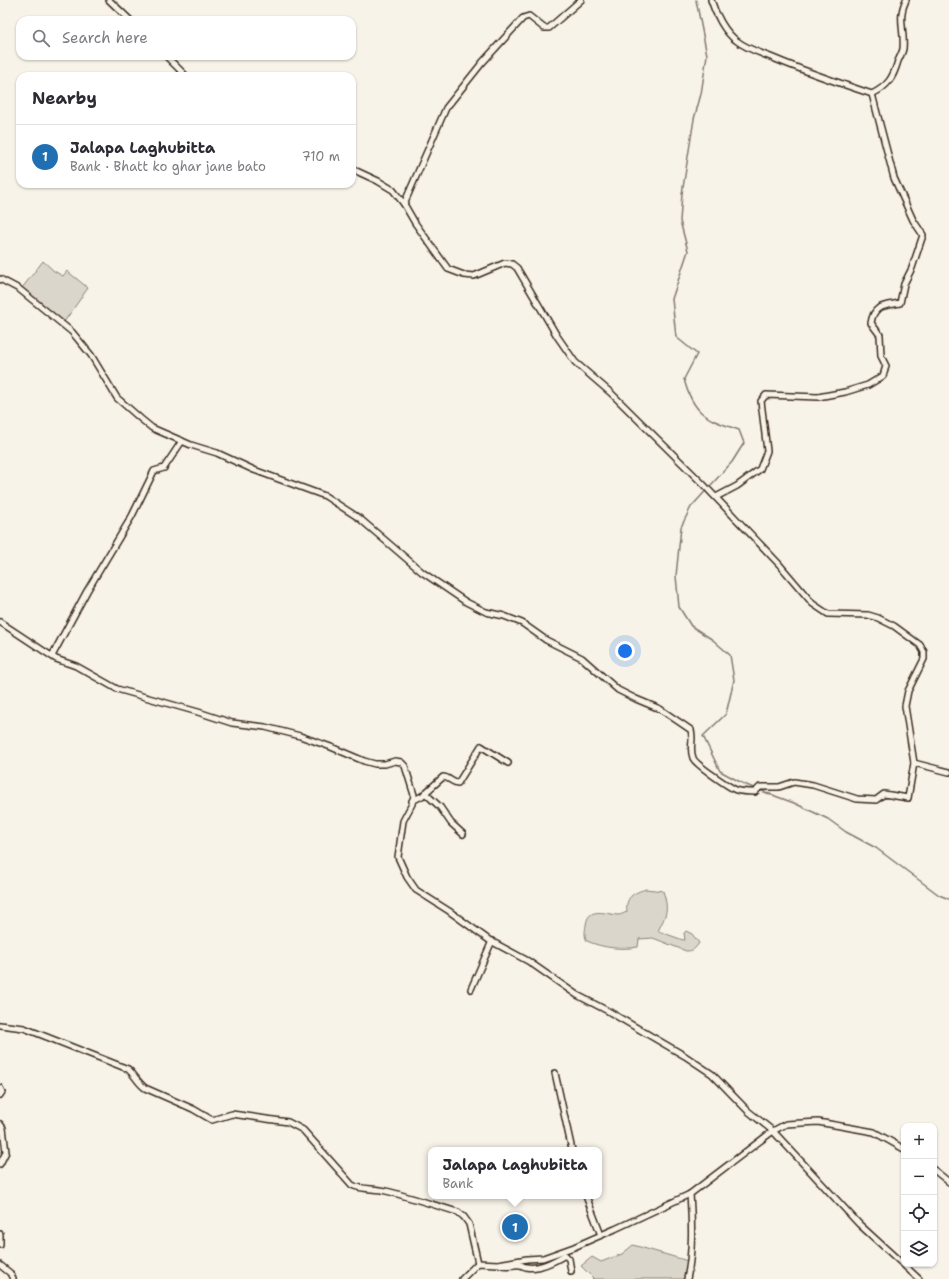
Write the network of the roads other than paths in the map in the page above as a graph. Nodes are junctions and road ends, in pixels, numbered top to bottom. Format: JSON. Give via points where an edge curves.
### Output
{"nodes":[{"id":1,"x":108,"y":0,"type":"edge"},
{"id":2,"x":582,"y":0,"type":"edge"},
{"id":3,"x":711,"y":0,"type":"edge"},
{"id":4,"x":906,"y":0,"type":"edge"},
{"id":5,"x":126,"y":16,"type":"edge"},
{"id":6,"x":170,"y":60,"type":"edge"},
{"id":7,"x":182,"y":72,"type":"edge"},
{"id":8,"x":872,"y":94,"type":"junction"},
{"id":9,"x":356,"y":171,"type":"edge"},
{"id":10,"x":404,"y":204,"type":"junction"},
{"id":11,"x":0,"y":279,"type":"edge"},
{"id":12,"x":182,"y":441,"type":"junction"},
{"id":13,"x":716,"y":497,"type":"junction"},
{"id":14,"x":0,"y":622,"type":"edge"},
{"id":15,"x":52,"y":656,"type":"junction"},
{"id":16,"x":508,"y":763,"type":"dead end"},
{"id":17,"x":914,"y":763,"type":"junction"},
{"id":18,"x":949,"y":772,"type":"edge"},
{"id":19,"x":425,"y":793,"type":"junction"},
{"id":20,"x":412,"y":801,"type":"junction"},
{"id":21,"x":463,"y":834,"type":"dead end"},
{"id":22,"x":492,"y":941,"type":"junction"},
{"id":23,"x":471,"y":989,"type":"dead end"},
{"id":24,"x":0,"y":1025,"type":"edge"},
{"id":25,"x":555,"y":1073,"type":"dead end"},
{"id":26,"x":0,"y":1088,"type":"edge"},
{"id":27,"x":0,"y":1095,"type":"edge"},
{"id":28,"x":0,"y":1124,"type":"edge"},
{"id":29,"x":773,"y":1131,"type":"junction"},
{"id":30,"x":571,"y":1147,"type":"edge"},
{"id":31,"x":901,"y":1147,"type":"edge"},
{"id":32,"x":0,"y":1164,"type":"edge"},
{"id":33,"x":937,"y":1172,"type":"edge"},
{"id":34,"x":949,"y":1182,"type":"edge"},
{"id":35,"x":690,"y":1194,"type":"junction"},
{"id":36,"x":587,"y":1199,"type":"edge"},
{"id":37,"x":0,"y":1234,"type":"edge"},
{"id":38,"x":601,"y":1235,"type":"junction"},
{"id":39,"x":0,"y":1245,"type":"edge"},
{"id":40,"x":478,"y":1263,"type":"junction"},
{"id":41,"x":498,"y":1264,"type":"junction"},
{"id":42,"x":0,"y":1265,"type":"edge"},
{"id":43,"x":571,"y":1271,"type":"dead end"},
{"id":44,"x":13,"y":1279,"type":"edge"},
{"id":45,"x":462,"y":1279,"type":"edge"},
{"id":46,"x":687,"y":1279,"type":"edge"},
{"id":47,"x":918,"y":1279,"type":"edge"}],
"edges":[{"from":1,"to":5,"type":"street"},
{"from":2,"to":10,"type":"street","via":[[549,28],[544,28],[529,16],[523,18],[482,63],[446,108]]},
{"from":3,"to":8,"type":"street","via":[[715,12],[736,41],[802,70]]},
{"from":4,"to":8,"type":"street","via":[[902,8],[901,21],[903,50],[895,73],[887,84]]},
{"from":6,"to":7,"type":"street"},
{"from":8,"to":13,"type":"street","via":[[894,178],[913,220],[923,235],[904,284],[900,303],[881,306],[873,314],[872,323],[880,335],[881,356],[886,366],[883,376],[868,385],[818,397],[766,395],[761,401],[767,451],[760,468],[737,486]]},
{"from":9,"to":10,"type":"street","via":[[393,190]]},
{"from":10,"to":13,"type":"street","via":[[448,269],[474,276],[505,263],[517,268],[575,362],[611,393]]},
{"from":11,"to":12,"type":"street","via":[[19,289],[72,332],[118,398],[140,419],[152,428]]},
{"from":12,"to":15,"type":"street","via":[[164,468],[154,471],[132,516]]},
{"from":12,"to":17,"type":"street","via":[[319,493],[336,502],[359,518],[422,572],[466,602],[486,612],[522,623],[546,640],[582,658],[618,690],[660,709],[692,730],[690,748],[693,760],[736,790],[755,792],[760,787],[779,787],[794,782],[857,799],[876,800],[884,794],[908,798]]},
{"from":13,"to":17,"type":"street","via":[[813,604],[828,614],[868,615],[878,618],[920,645],[924,659],[908,691],[905,706]]},
{"from":14,"to":15,"type":"street"},
{"from":15,"to":20,"type":"street","via":[[117,689],[232,723],[265,727],[300,736],[375,764],[401,762],[405,766],[414,795]]},
{"from":16,"to":19,"type":"street","via":[[481,746],[458,783],[443,777]]},
{"from":17,"to":18,"type":"street"},
{"from":19,"to":20,"type":"street"},
{"from":19,"to":21,"type":"street"},
{"from":20,"to":22,"type":"street","via":[[403,821],[398,857],[407,877],[416,890]]},
{"from":22,"to":23,"type":"street"},
{"from":22,"to":29,"type":"street","via":[[528,961],[576,995],[608,1011],[712,1074],[748,1111]]},
{"from":24,"to":40,"type":"street","via":[[24,1028],[128,1069],[135,1074],[138,1083],[144,1088],[212,1120],[232,1114],[288,1122],[297,1126],[352,1185],[413,1198],[458,1212],[470,1224]]},
{"from":25,"to":30,"type":"street"},
{"from":26,"to":27,"type":"street"},
{"from":28,"to":32,"type":"street","via":[[3,1128],[6,1152]]},
{"from":29,"to":31,"type":"street","via":[[786,1124],[818,1122],[874,1132]]},
{"from":29,"to":35,"type":"street"},
{"from":29,"to":47,"type":"street","via":[[859,1224]]},
{"from":33,"to":34,"type":"street"},
{"from":35,"to":38,"type":"street"},
{"from":35,"to":46,"type":"street","via":[[691,1262]]},
{"from":36,"to":38,"type":"street"},
{"from":37,"to":39,"type":"street"},
{"from":38,"to":41,"type":"street","via":[[543,1258]]},
{"from":40,"to":41,"type":"street"},
{"from":40,"to":45,"type":"street"},
{"from":41,"to":43,"type":"street","via":[[536,1267],[565,1255]]},
{"from":42,"to":44,"type":"street"}]}
